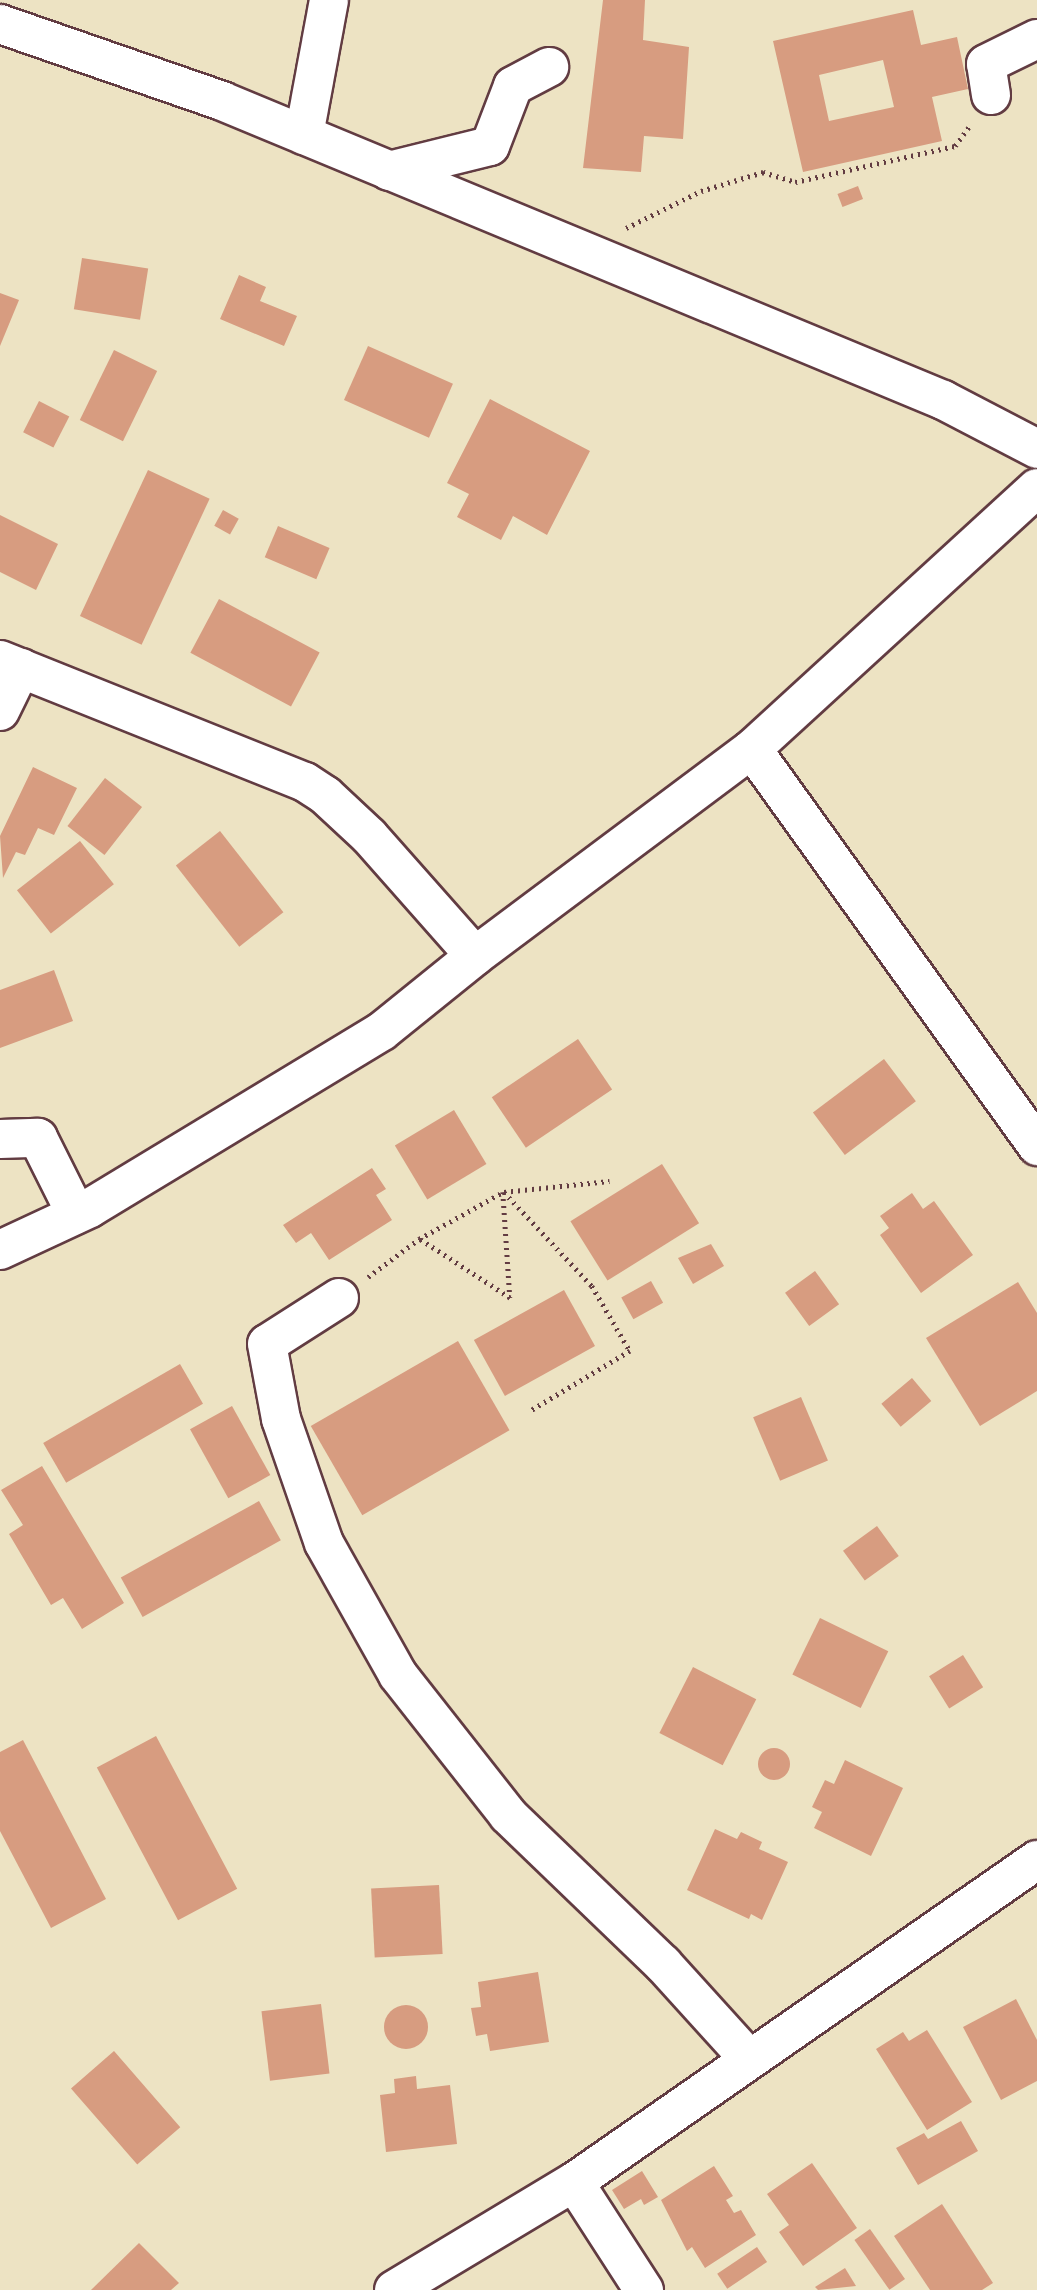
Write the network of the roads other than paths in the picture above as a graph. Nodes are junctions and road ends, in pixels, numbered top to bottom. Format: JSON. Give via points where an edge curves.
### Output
{"nodes":[{"id":1,"x":329,"y":0,"type":"edge"},
{"id":2,"x":0,"y":23,"type":"edge"},
{"id":3,"x":1037,"y":39,"type":"edge"},
{"id":4,"x":548,"y":67,"type":"dead end"},
{"id":5,"x":991,"y":96,"type":"road end"},
{"id":6,"x":304,"y":135,"type":"junction"},
{"id":7,"x":389,"y":171,"type":"junction"},
{"id":8,"x":1037,"y":449,"type":"edge"},
{"id":9,"x":1037,"y":488,"type":"edge"},
{"id":10,"x":11,"y":664,"type":"edge"},
{"id":11,"x":0,"y":710,"type":"edge"},
{"id":12,"x":752,"y":749,"type":"junction"},
{"id":13,"x":475,"y":956,"type":"junction"},
{"id":14,"x":0,"y":1139,"type":"edge"},
{"id":15,"x":1037,"y":1146,"type":"edge"},
{"id":16,"x":76,"y":1214,"type":"junction"},
{"id":17,"x":0,"y":1250,"type":"edge"},
{"id":18,"x":339,"y":1298,"type":"road end"},
{"id":19,"x":1037,"y":1860,"type":"edge"},
{"id":20,"x":749,"y":2059,"type":"junction"},
{"id":21,"x":574,"y":2182,"type":"junction"},
{"id":22,"x":394,"y":2290,"type":"edge"},
{"id":23,"x":644,"y":2290,"type":"edge"}],
"edges":[{"from":1,"to":6,"type":"street"},
{"from":2,"to":6,"type":"street","via":[[222,101]]},
{"from":3,"to":5,"type":"street","via":[[986,64]]},
{"from":4,"to":7,"type":"street","via":[[513,86],[490,146]]},
{"from":6,"to":7,"type":"street"},
{"from":7,"to":8,"type":"street","via":[[943,400]]},
{"from":9,"to":12,"type":"street"},
{"from":10,"to":11,"type":"street"},
{"from":10,"to":13,"type":"street","via":[[326,794]]},
{"from":12,"to":13,"type":"street"},
{"from":12,"to":15,"type":"street"},
{"from":13,"to":16,"type":"street","via":[[382,1031]]},
{"from":14,"to":16,"type":"street","via":[[38,1138]]},
{"from":16,"to":17,"type":"street"},
{"from":18,"to":20,"type":"street","via":[[267,1344],[281,1419],[324,1543],[398,1675],[508,1815],[663,1964]]},
{"from":19,"to":20,"type":"street"},
{"from":20,"to":21,"type":"street"},
{"from":21,"to":22,"type":"street"},
{"from":21,"to":23,"type":"street"}]}
